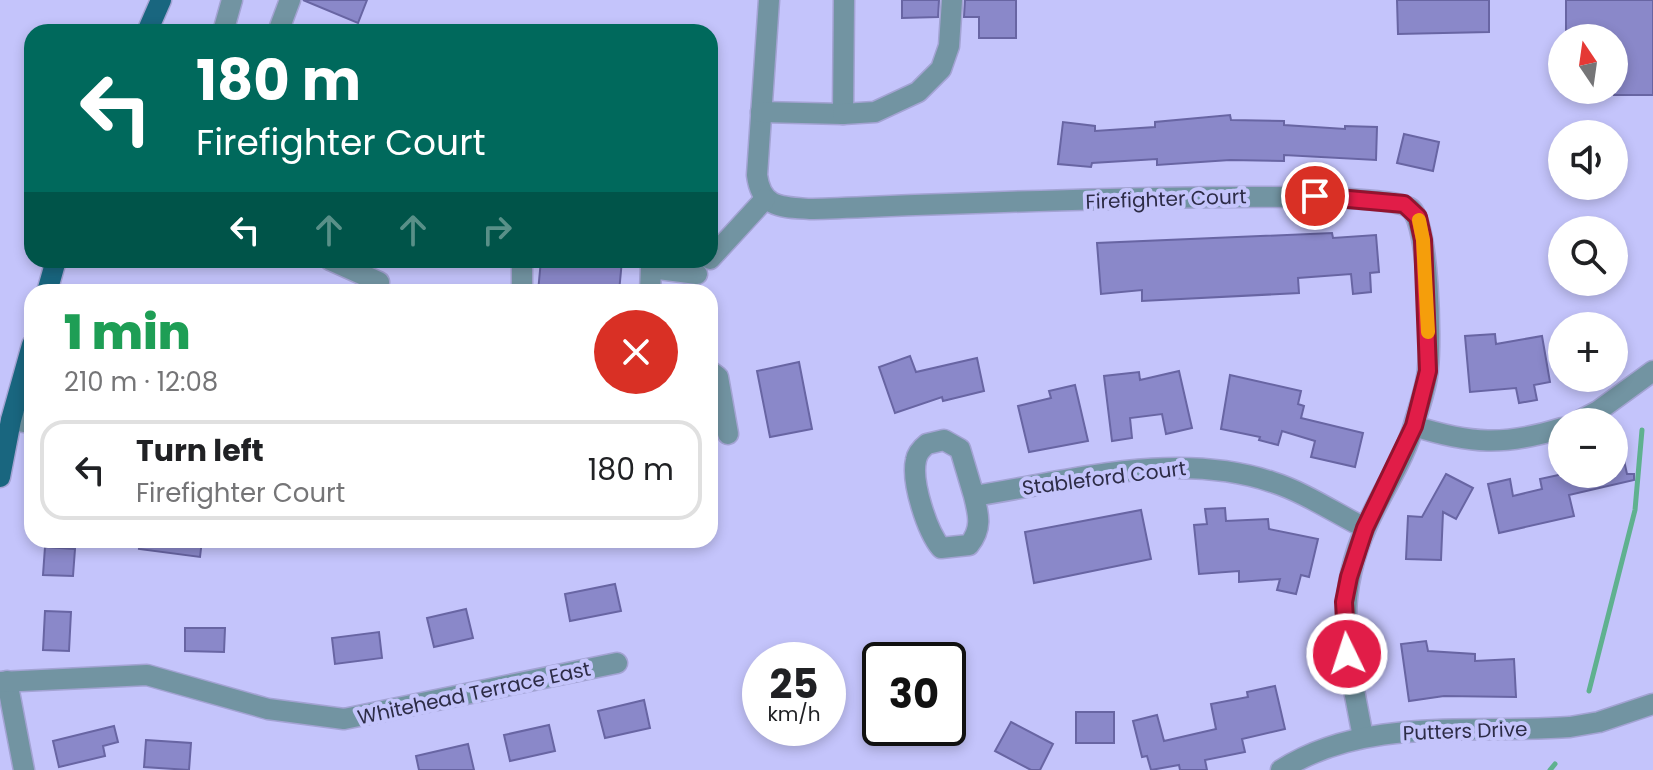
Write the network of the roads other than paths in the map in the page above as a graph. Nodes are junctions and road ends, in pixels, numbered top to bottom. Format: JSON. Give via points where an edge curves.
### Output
{"nodes":[{"id":1,"x":161,"y":0,"type":"edge"},
{"id":2,"x":232,"y":0,"type":"edge"},
{"id":3,"x":290,"y":0,"type":"edge"},
{"id":4,"x":769,"y":0,"type":"edge"},
{"id":5,"x":844,"y":0,"type":"edge"},
{"id":6,"x":952,"y":0,"type":"edge"},
{"id":7,"x":150,"y":24,"type":"edge"},
{"id":8,"x":225,"y":24,"type":"edge"},
{"id":9,"x":281,"y":24,"type":"edge"},
{"id":10,"x":761,"y":112,"type":"junction"},
{"id":11,"x":843,"y":114,"type":"junction"},
{"id":12,"x":765,"y":199,"type":"junction"},
{"id":13,"x":718,"y":254,"type":"edge"},
{"id":14,"x":348,"y":268,"type":"edge"},
{"id":15,"x":681,"y":268,"type":"edge"},
{"id":16,"x":703,"y":271,"type":"edge"},
{"id":17,"x":379,"y":282,"type":"dead end"},
{"id":18,"x":1653,"y":371,"type":"edge"},
{"id":19,"x":24,"y":374,"type":"edge"},
{"id":20,"x":718,"y":377,"type":"edge"},
{"id":21,"x":1602,"y":408,"type":"edge"},
{"id":22,"x":11,"y":420,"type":"junction"},
{"id":23,"x":24,"y":422,"type":"edge"},
{"id":24,"x":1414,"y":426,"type":"junction"},
{"id":25,"x":1548,"y":432,"type":"edge"},
{"id":26,"x":728,"y":434,"type":"dead end"},
{"id":27,"x":0,"y":477,"type":"edge"},
{"id":28,"x":974,"y":496,"type":"junction"},
{"id":29,"x":1365,"y":528,"type":"junction"},
{"id":30,"x":617,"y":663,"type":"dead end"},
{"id":31,"x":3,"y":681,"type":"edge"},
{"id":32,"x":1653,"y":704,"type":"edge"},
{"id":33,"x":1363,"y":737,"type":"junction"},
{"id":34,"x":24,"y":770,"type":"edge"},
{"id":35,"x":1281,"y":770,"type":"edge"}],
"edges":[{"from":1,"to":7,"type":"main road"},
{"from":2,"to":8,"type":"street"},
{"from":3,"to":9,"type":"street"},
{"from":4,"to":10,"type":"street"},
{"from":5,"to":11,"type":"street"},
{"from":6,"to":11,"type":"street","via":[[949,46],[941,69],[918,92],[875,112]]},
{"from":10,"to":11,"type":"street"},
{"from":10,"to":12,"type":"street","via":[[757,175]]},
{"from":12,"to":13,"type":"street"},
{"from":12,"to":24,"type":"street","name":"Firefighter Court","via":[[782,207],[810,209],[1288,196],[1404,204],[1421,227],[1429,341],[1428,371]]},
{"from":14,"to":17,"type":"street"},
{"from":15,"to":16,"type":"street"},
{"from":18,"to":21,"type":"street"},
{"from":19,"to":22,"type":"main road"},
{"from":20,"to":26,"type":"street"},
{"from":22,"to":23,"type":"street"},
{"from":22,"to":27,"type":"main road"},
{"from":24,"to":25,"type":"street","via":[[1450,438],[1505,443]]},
{"from":24,"to":29,"type":"street","name":"Firefighter Court"},
{"from":28,"to":28,"type":"street","via":[[965,457],[955,443],[936,440],[920,451],[916,474],[926,521],[941,548],[969,545],[977,536],[980,520]]},
{"from":28,"to":29,"type":"street","name":"Stableford Court","via":[[1155,468],[1213,468],[1274,482]]},
{"from":29,"to":33,"type":"street","name":"Firefighter Court","via":[[1349,577],[1344,628]]},
{"from":30,"to":31,"type":"street","name":"Whitehead Terrace East","via":[[344,719],[268,709],[147,675]]},
{"from":31,"to":34,"type":"street"},
{"from":32,"to":33,"type":"street","name":"Putters Drive","via":[[1570,727]]},
{"from":33,"to":35,"type":"street","name":"Putters Drive","via":[[1328,746]]}]}
